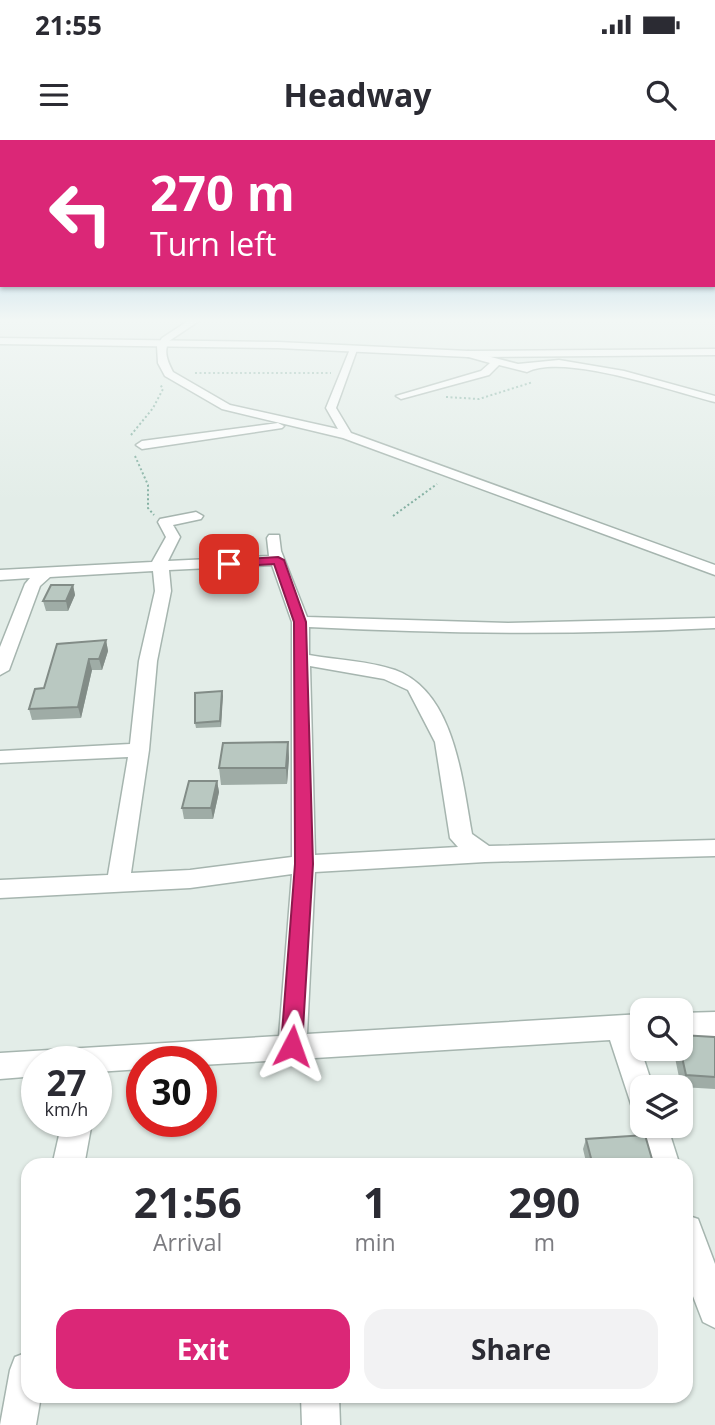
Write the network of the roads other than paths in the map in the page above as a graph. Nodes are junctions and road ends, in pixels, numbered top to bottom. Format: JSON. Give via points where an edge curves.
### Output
{"nodes":[{"id":1,"x":181,"y":381,"type":"edge"},
{"id":2,"x":343,"y":381,"type":"edge"},
{"id":3,"x":459,"y":381,"type":"edge"},
{"id":4,"x":591,"y":381,"type":"edge"},
{"id":5,"x":639,"y":381,"type":"edge"},
{"id":6,"x":645,"y":381,"type":"edge"},
{"id":7,"x":596,"y":382,"type":"dead end"},
{"id":8,"x":624,"y":388,"type":"dead end"},
{"id":9,"x":401,"y":396,"type":"dead end"},
{"id":10,"x":715,"y":399,"type":"edge"},
{"id":11,"x":298,"y":425,"type":"junction"},
{"id":12,"x":347,"y":435,"type":"junction"},
{"id":13,"x":142,"y":445,"type":"dead end"},
{"id":14,"x":196,"y":516,"type":"dead end"},
{"id":15,"x":274,"y":538,"type":"dead end"},
{"id":16,"x":278,"y":560,"type":"junction"},
{"id":17,"x":159,"y":568,"type":"junction"},
{"id":18,"x":715,"y":570,"type":"edge"},
{"id":19,"x":44,"y":574,"type":"junction"},
{"id":20,"x":0,"y":575,"type":"edge"},
{"id":21,"x":300,"y":622,"type":"junction"},
{"id":22,"x":715,"y":623,"type":"edge"},
{"id":23,"x":4,"y":643,"type":"edge"},
{"id":24,"x":300,"y":659,"type":"junction"},
{"id":25,"x":0,"y":670,"type":"edge"},
{"id":26,"x":139,"y":750,"type":"junction"},
{"id":27,"x":0,"y":757,"type":"edge"},
{"id":28,"x":715,"y":848,"type":"edge"},
{"id":29,"x":485,"y":854,"type":"junction"},
{"id":30,"x":304,"y":864,"type":"junction"},
{"id":31,"x":118,"y":883,"type":"junction"},
{"id":32,"x":0,"y":889,"type":"edge"},
{"id":33,"x":715,"y":1024,"type":"edge"},
{"id":34,"x":693,"y":1025,"type":"edge"},
{"id":35,"x":630,"y":1027,"type":"edge"},
{"id":36,"x":292,"y":1046,"type":"junction"},
{"id":37,"x":112,"y":1059,"type":"edge"},
{"id":38,"x":21,"y":1064,"type":"edge"},
{"id":39,"x":0,"y":1066,"type":"edge"},
{"id":40,"x":74,"y":1137,"type":"edge"},
{"id":41,"x":656,"y":1138,"type":"edge"},
{"id":42,"x":70,"y":1158,"type":"edge"},
{"id":43,"x":662,"y":1158,"type":"edge"},
{"id":44,"x":693,"y":1269,"type":"edge"},
{"id":45,"x":715,"y":1310,"type":"edge"},
{"id":46,"x":21,"y":1403,"type":"edge"},
{"id":47,"x":320,"y":1403,"type":"edge"},
{"id":48,"x":17,"y":1425,"type":"edge"},
{"id":49,"x":321,"y":1425,"type":"edge"}],
"edges":[{"from":1,"to":11,"type":"street","via":[[226,407]]},
{"from":2,"to":12,"type":"street","via":[[331,408]]},
{"from":3,"to":9,"type":"street"},
{"from":4,"to":7,"type":"street"},
{"from":5,"to":8,"type":"street"},
{"from":6,"to":10,"type":"street"},
{"from":11,"to":12,"type":"street"},
{"from":11,"to":13,"type":"street","via":[[238,429]]},
{"from":12,"to":18,"type":"street"},
{"from":14,"to":17,"type":"street","via":[[165,522],[173,537]]},
{"from":15,"to":16,"type":"street"},
{"from":16,"to":17,"type":"street"},
{"from":16,"to":21,"type":"street"},
{"from":17,"to":19,"type":"street"},
{"from":17,"to":26,"type":"street","via":[[163,591],[148,661]]},
{"from":19,"to":20,"type":"street"},
{"from":19,"to":23,"type":"street","via":[[33,584]]},
{"from":21,"to":22,"type":"street","via":[[509,629]]},
{"from":21,"to":24,"type":"street"},
{"from":23,"to":25,"type":"street"},
{"from":24,"to":29,"type":"street","via":[[389,674],[415,687],[445,742],[461,838]]},
{"from":24,"to":30,"type":"street"},
{"from":26,"to":27,"type":"street"},
{"from":26,"to":31,"type":"street"},
{"from":28,"to":29,"type":"street"},
{"from":29,"to":30,"type":"street"},
{"from":30,"to":31,"type":"street"},
{"from":30,"to":36,"type":"street"},
{"from":31,"to":32,"type":"street"},
{"from":33,"to":34,"type":"street"},
{"from":35,"to":36,"type":"street"},
{"from":36,"to":37,"type":"street"},
{"from":38,"to":39,"type":"street"},
{"from":40,"to":42,"type":"street"},
{"from":41,"to":43,"type":"street"},
{"from":44,"to":45,"type":"street"},
{"from":46,"to":48,"type":"street"},
{"from":47,"to":49,"type":"street"}]}
